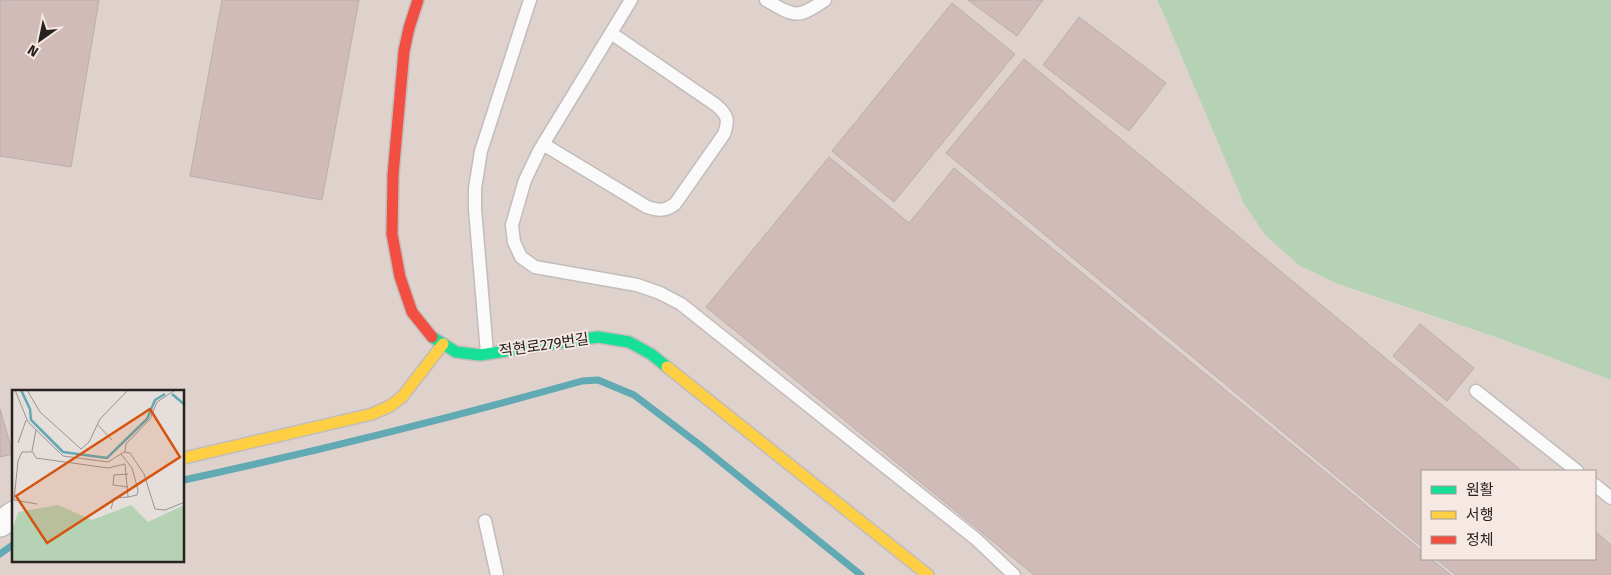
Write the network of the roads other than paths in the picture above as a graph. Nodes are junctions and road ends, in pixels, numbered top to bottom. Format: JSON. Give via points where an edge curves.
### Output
{"nodes":[{"id":1,"x":418,"y":0,"type":"edge"},
{"id":2,"x":530,"y":0,"type":"edge"},
{"id":3,"x":631,"y":0,"type":"edge"},
{"id":4,"x":766,"y":0,"type":"edge"},
{"id":5,"x":825,"y":0,"type":"edge"},
{"id":6,"x":611,"y":33,"type":"junction"},
{"id":7,"x":543,"y":144,"type":"junction"},
{"id":8,"x":443,"y":344,"type":"junction"},
{"id":9,"x":487,"y":354,"type":"junction"},
{"id":10,"x":1476,"y":391,"type":"dead end"},
{"id":11,"x":185,"y":458,"type":"edge"},
{"id":12,"x":1576,"y":470,"type":"edge"},
{"id":13,"x":1596,"y":486,"type":"edge"},
{"id":14,"x":1611,"y":498,"type":"edge"},
{"id":15,"x":12,"y":515,"type":"edge"},
{"id":16,"x":485,"y":521,"type":"dead end"},
{"id":17,"x":0,"y":524,"type":"edge"},
{"id":18,"x":497,"y":575,"type":"edge"},
{"id":19,"x":928,"y":575,"type":"edge"},
{"id":20,"x":1014,"y":575,"type":"edge"}],
"edges":[{"from":1,"to":8,"type":"street","name":"적현로279번길","via":[[404,51],[393,175],[392,234],[400,277],[412,312],[430,335]]},
{"from":2,"to":9,"type":"lane","via":[[477,171],[475,209]]},
{"from":3,"to":6,"type":"lane"},
{"from":4,"to":5,"type":"lane","via":[[797,15]]},
{"from":6,"to":7,"type":"lane"},
{"from":6,"to":7,"type":"lane","via":[[725,112],[728,123],[724,134],[675,204],[666,210],[647,206]]},
{"from":7,"to":20,"type":"lane","via":[[525,180],[512,225],[514,242],[522,257],[536,267],[637,285],[681,304],[976,539]]},
{"from":8,"to":9,"type":"street","name":"적현로279번길","via":[[456,352]]},
{"from":8,"to":11,"type":"street","via":[[402,397],[372,414]]},
{"from":9,"to":19,"type":"street","name":"적현로279번길","via":[[598,338],[629,342],[651,354]]},
{"from":10,"to":12,"type":"lane"},
{"from":13,"to":14,"type":"lane"},
{"from":15,"to":17,"type":"street"},
{"from":16,"to":18,"type":"lane"}]}
